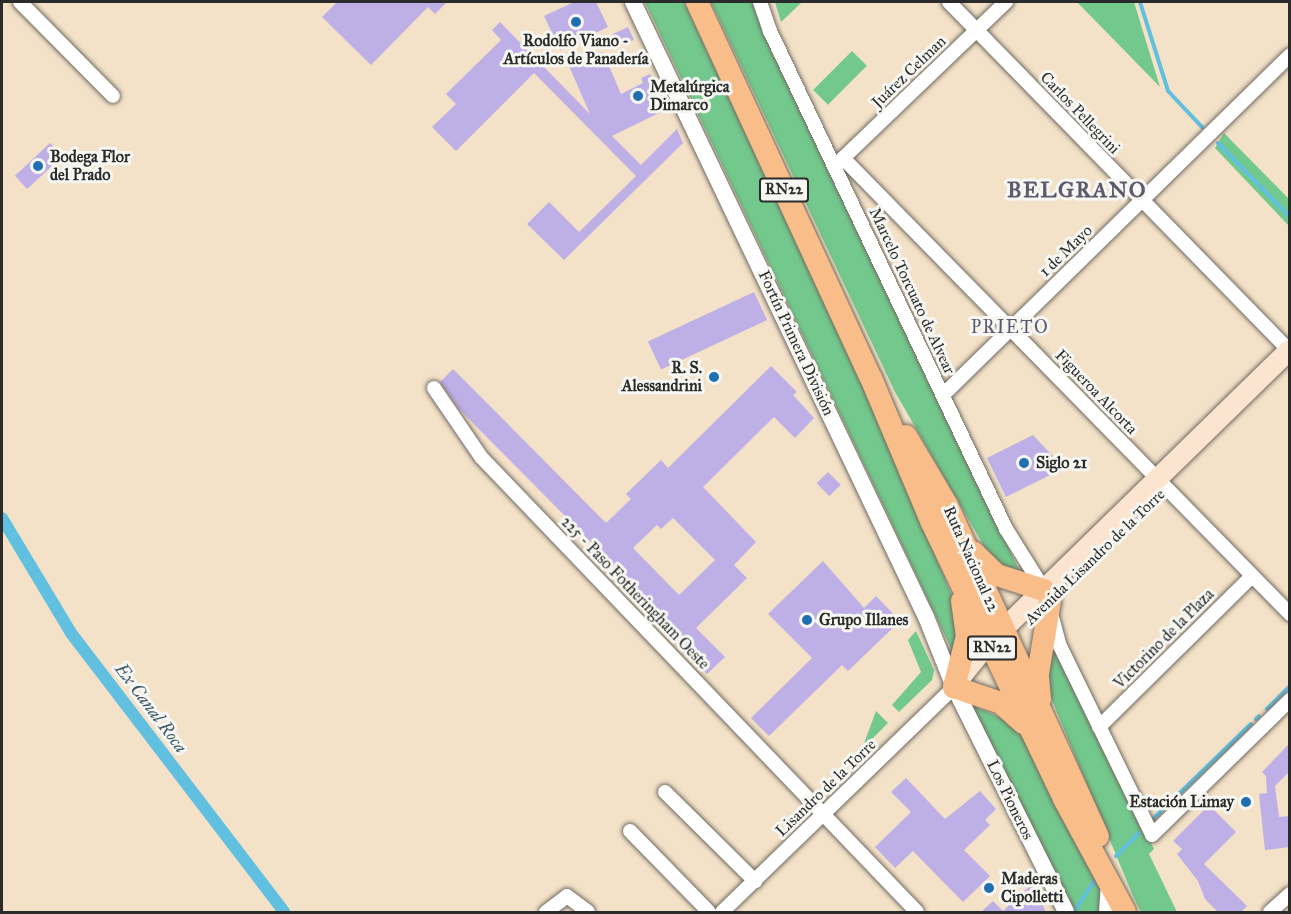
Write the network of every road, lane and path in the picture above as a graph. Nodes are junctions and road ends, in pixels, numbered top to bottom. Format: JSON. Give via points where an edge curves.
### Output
{"nodes":[{"id":1,"x":20,"y":2,"type":"edge"},
{"id":2,"x":633,"y":2,"type":"edge"},
{"id":3,"x":697,"y":2,"type":"edge"},
{"id":4,"x":760,"y":2,"type":"edge"},
{"id":5,"x":949,"y":2,"type":"edge"},
{"id":6,"x":1006,"y":2,"type":"edge"},
{"id":7,"x":976,"y":30,"type":"junction"},
{"id":8,"x":1290,"y":55,"type":"edge"},
{"id":9,"x":113,"y":96,"type":"dead end"},
{"id":10,"x":839,"y":163,"type":"junction"},
{"id":11,"x":877,"y":192,"type":"junction"},
{"id":12,"x":1142,"y":200,"type":"junction"},
{"id":13,"x":853,"y":206,"type":"junction"},
{"id":14,"x":1010,"y":328,"type":"junction"},
{"id":15,"x":1289,"y":354,"type":"edge"},
{"id":16,"x":871,"y":378,"type":"junction"},
{"id":17,"x":434,"y":388,"type":"dead end"},
{"id":18,"x":943,"y":396,"type":"junction"},
{"id":19,"x":1162,"y":483,"type":"junction"},
{"id":20,"x":964,"y":541,"type":"junction"},
{"id":21,"x":953,"y":568,"type":"junction"},
{"id":22,"x":1252,"y":576,"type":"junction"},
{"id":23,"x":1047,"y":596,"type":"junction"},
{"id":24,"x":1290,"y":614,"type":"edge"},
{"id":25,"x":999,"y":642,"type":"junction"},
{"id":26,"x":954,"y":687,"type":"junction"},
{"id":27,"x":1290,"y":700,"type":"edge"},
{"id":28,"x":1038,"y":725,"type":"junction"},
{"id":29,"x":1099,"y":727,"type":"junction"},
{"id":30,"x":665,"y":792,"type":"dead end"},
{"id":31,"x":824,"y":813,"type":"junction"},
{"id":32,"x":630,"y":831,"type":"dead end"},
{"id":33,"x":1108,"y":879,"type":"junction"},
{"id":34,"x":755,"y":881,"type":"junction"},
{"id":35,"x":1290,"y":894,"type":"edge"},
{"id":36,"x":546,"y":912,"type":"edge"},
{"id":37,"x":588,"y":912,"type":"edge"},
{"id":38,"x":709,"y":912,"type":"edge"},
{"id":39,"x":722,"y":912,"type":"edge"},
{"id":40,"x":917,"y":912,"type":"edge"},
{"id":41,"x":1066,"y":912,"type":"edge"},
{"id":42,"x":1107,"y":912,"type":"edge"},
{"id":43,"x":1126,"y":912,"type":"edge"},
{"id":44,"x":1270,"y":912,"type":"edge"}],
"edges":[{"from":1,"to":9,"type":"street"},
{"from":2,"to":26,"type":"street","name":"Fortín Primera División","via":[[926,617]]},
{"from":3,"to":16,"type":"highway","name":"Ruta Nacional 22","number":"RN22"},
{"from":4,"to":10,"type":"street","name":"Marcelo Torcuato de Alvear"},
{"from":5,"to":7,"type":"street","name":"Carlos Pellegrini"},
{"from":6,"to":7,"type":"street","name":"Juárez Celman"},
{"from":7,"to":10,"type":"street","name":"Juárez Celman"},
{"from":7,"to":12,"type":"street","name":"Carlos Pellegrini"},
{"from":8,"to":12,"type":"street","name":"1 de Mayo"},
{"from":10,"to":11,"type":"street","name":"Figueroa Alcorta"},
{"from":10,"to":13,"type":"street","name":"Marcelo Torcuato de Alvear"},
{"from":11,"to":13,"type":"street","via":[[859,191]]},
{"from":11,"to":14,"type":"street","name":"Figueroa Alcorta"},
{"from":12,"to":14,"type":"street","name":"1 de Mayo"},
{"from":12,"to":15,"type":"street","name":"Carlos Pellegrini"},
{"from":13,"to":18,"type":"street","name":"Marcelo Torcuato de Alvear"},
{"from":14,"to":18,"type":"street","name":"1 de Mayo"},
{"from":14,"to":19,"type":"street","name":"Figueroa Alcorta"},
{"from":15,"to":19,"type":"main road","name":"Avenida Lisandro de la Torre"},
{"from":16,"to":20,"type":"highway","name":"Ruta Nacional 22","number":"RN22","via":[[936,485]]},
{"from":16,"to":21,"type":"highway","name":"Ruta Nacional 22","number":"RN22"},
{"from":17,"to":31,"type":"street","name":"225 - Paso Fotheringham Oeste","via":[[481,457]]},
{"from":18,"to":23,"type":"street","name":"Marcelo Torcuato de Alvear","via":[[1009,536]]},
{"from":19,"to":22,"type":"street","name":"Figueroa Alcorta"},
{"from":19,"to":23,"type":"main road","name":"Avenida Lisandro de la Torre"},
{"from":20,"to":23,"type":"highway","via":[[997,575]]},
{"from":20,"to":25,"type":"highway","name":"Ruta Nacional 22","number":"RN22"},
{"from":21,"to":25,"type":"highway","name":"Ruta Nacional 22","number":"RN22"},
{"from":21,"to":26,"type":"highway","via":[[967,636]]},
{"from":22,"to":24,"type":"street","name":"Figueroa Alcorta"},
{"from":22,"to":29,"type":"street","name":"Victorino de la Plaza"},
{"from":23,"to":25,"type":"main road","name":"Avenida Lisandro de la Torre"},
{"from":23,"to":28,"type":"highway","via":[[1038,674]]},
{"from":23,"to":29,"type":"street","via":[[1060,646]]},
{"from":25,"to":26,"type":"main road","name":"Avenida Lisandro de la Torre"},
{"from":25,"to":28,"type":"highway","name":"Ruta Nacional 22","number":"RN22"},
{"from":26,"to":28,"type":"highway","via":[[1001,703]]},
{"from":26,"to":31,"type":"street","name":"Lisandro de la Torre"},
{"from":26,"to":41,"type":"street","name":"Los Pioneros"},
{"from":27,"to":29,"type":"street","via":[[1152,835]]},
{"from":28,"to":33,"type":"highway","name":"Ruta Nacional 22","number":"RN22"},
{"from":28,"to":43,"type":"highway","name":"Ruta Nacional 22","number":"RN22","via":[[1093,822]]},
{"from":30,"to":34,"type":"street"},
{"from":31,"to":34,"type":"street","name":"Lisandro de la Torre"},
{"from":31,"to":40,"type":"street","name":"225 - Paso Fotheringham Oeste"},
{"from":32,"to":38,"type":"street"},
{"from":33,"to":42,"type":"street"},
{"from":33,"to":43,"type":"highway","name":"Ruta Nacional 22","number":"RN22"},
{"from":34,"to":39,"type":"street","name":"Lisandro de la Torre"},
{"from":35,"to":44,"type":"street"},
{"from":36,"to":37,"type":"street","via":[[567,896]]}]}
